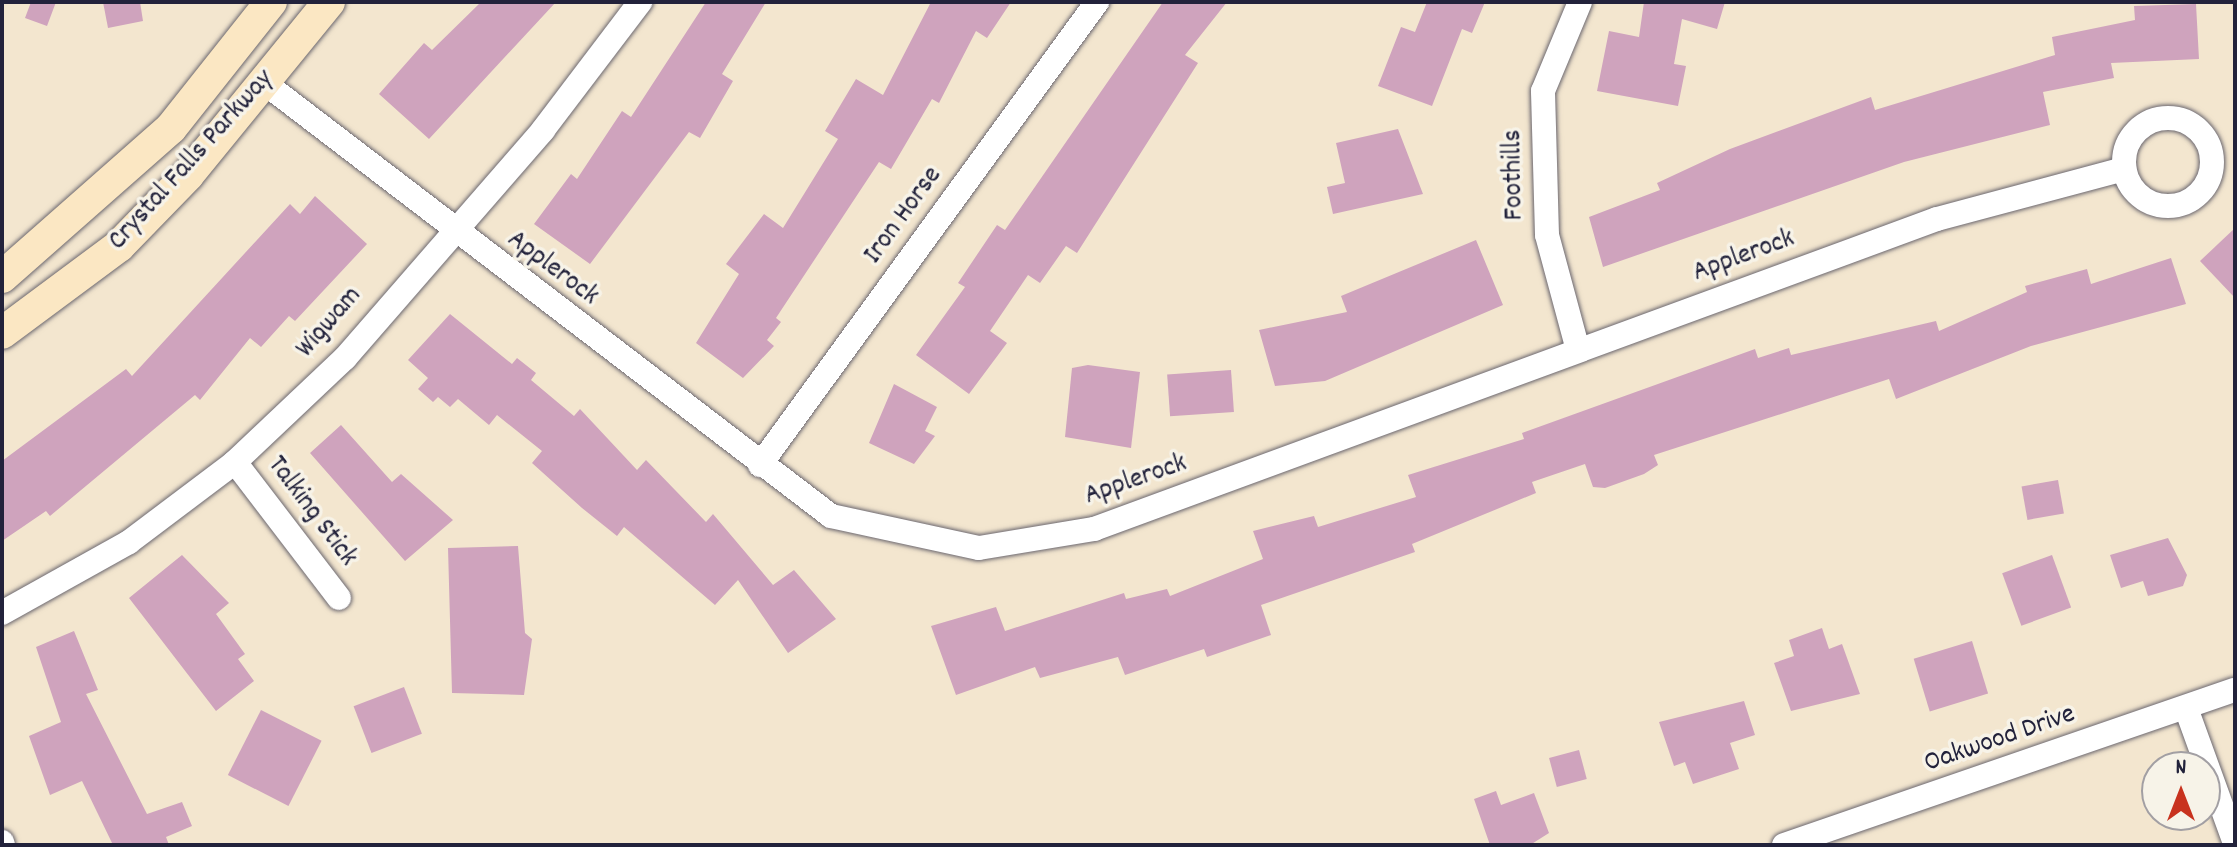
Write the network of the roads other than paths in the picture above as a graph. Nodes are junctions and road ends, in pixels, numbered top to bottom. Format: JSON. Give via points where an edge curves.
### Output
{"nodes":[{"id":1,"x":271,"y":2,"type":"edge"},
{"id":2,"x":329,"y":2,"type":"edge"},
{"id":3,"x":640,"y":2,"type":"edge"},
{"id":4,"x":1097,"y":2,"type":"edge"},
{"id":5,"x":1580,"y":2,"type":"edge"},
{"id":6,"x":266,"y":84,"type":"junction"},
{"id":7,"x":2124,"y":169,"type":"dead end"},
{"id":8,"x":453,"y":232,"type":"junction"},
{"id":9,"x":2,"y":277,"type":"edge"},
{"id":10,"x":2,"y":333,"type":"edge"},
{"id":11,"x":1578,"y":350,"type":"junction"},
{"id":12,"x":235,"y":462,"type":"junction"},
{"id":13,"x":760,"y":465,"type":"junction"},
{"id":14,"x":339,"y":598,"type":"dead end"},
{"id":15,"x":2,"y":613,"type":"edge"},
{"id":16,"x":2235,"y":690,"type":"edge"},
{"id":17,"x":2186,"y":708,"type":"junction"},
{"id":18,"x":2235,"y":843,"type":"edge"},
{"id":19,"x":1784,"y":845,"type":"edge"}],
"edges":[{"from":1,"to":9,"type":"main road","name":"Crystal Falls Parkway","via":[[171,128]]},
{"from":2,"to":6,"type":"main road","name":"Crystal Falls Parkway"},
{"from":3,"to":8,"type":"street","name":"Wigwam"},
{"from":4,"to":13,"type":"street","name":"Iron Horse"},
{"from":5,"to":11,"type":"street","name":"Foothills","via":[[1543,91],[1547,235]]},
{"from":6,"to":8,"type":"street","name":"Applerock"},
{"from":6,"to":10,"type":"main road","name":"Crystal Falls Parkway","via":[[119,246]]},
{"from":7,"to":11,"type":"street","name":"Applerock","via":[[1937,219]]},
{"from":8,"to":12,"type":"street","name":"Wigwam","via":[[345,358]]},
{"from":8,"to":13,"type":"street","name":"Applerock"},
{"from":11,"to":13,"type":"street","name":"Applerock","via":[[1094,529],[1036,542],[979,548],[831,516]]},
{"from":12,"to":14,"type":"street","name":"Talking Stick"},
{"from":12,"to":15,"type":"street","name":"Wigwam","via":[[129,542]]},
{"from":16,"to":17,"type":"street","name":"Oakwood Drive"},
{"from":17,"to":18,"type":"street"},
{"from":17,"to":19,"type":"street","name":"Oakwood Drive"}]}
